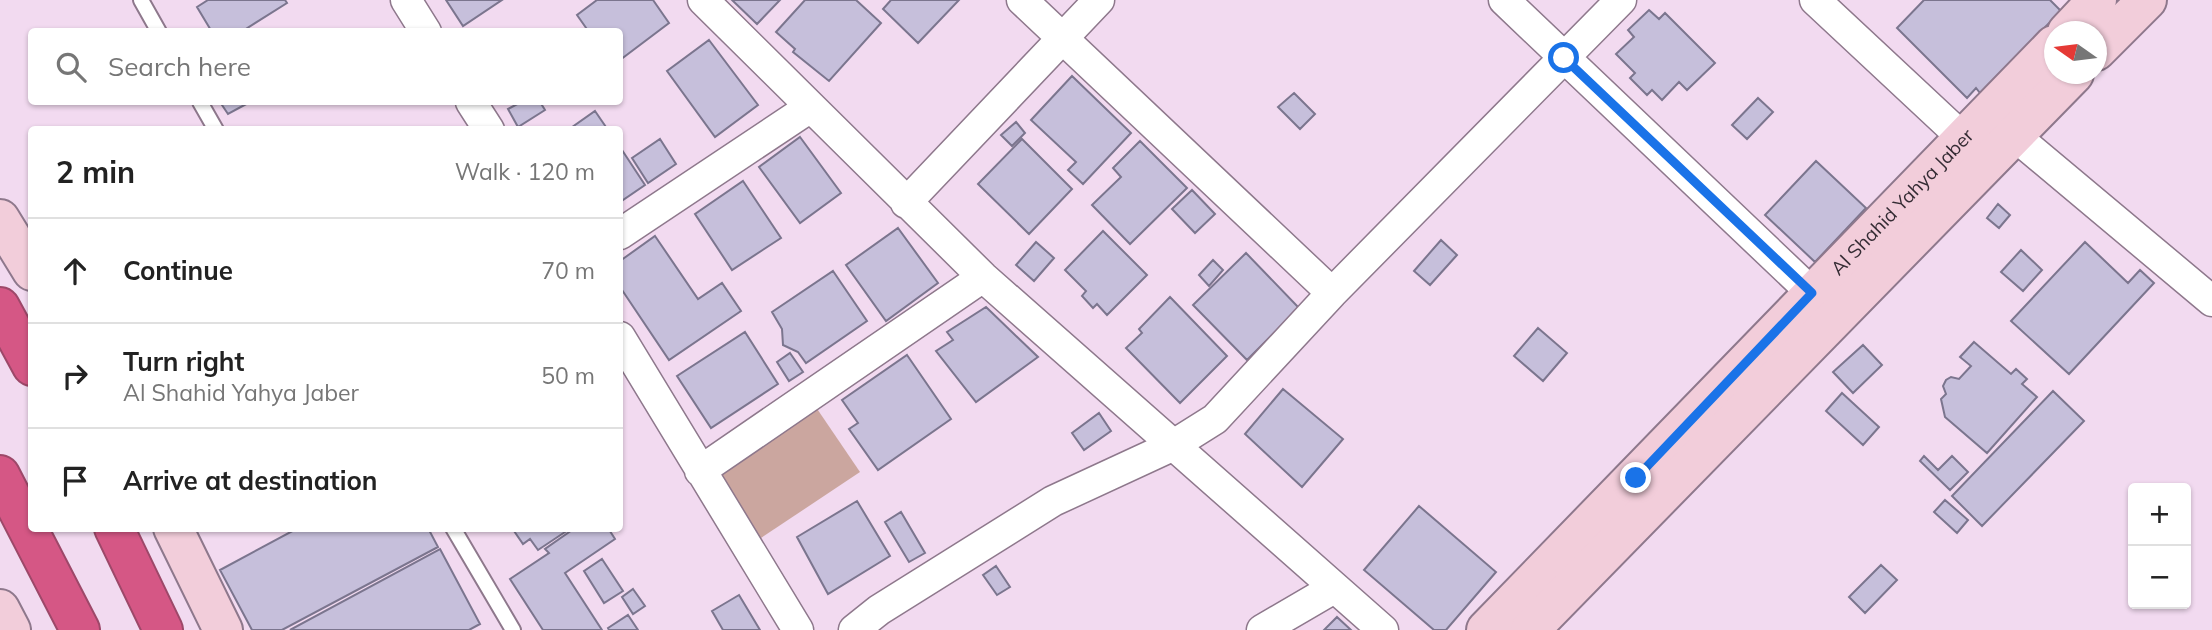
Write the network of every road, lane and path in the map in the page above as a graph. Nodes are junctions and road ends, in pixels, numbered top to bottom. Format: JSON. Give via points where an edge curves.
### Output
{"nodes":[{"id":1,"x":141,"y":0,"type":"edge"},
{"id":2,"x":406,"y":0,"type":"edge"},
{"id":3,"x":703,"y":0,"type":"edge"},
{"id":4,"x":1022,"y":0,"type":"edge"},
{"id":5,"x":1099,"y":0,"type":"edge"},
{"id":6,"x":1504,"y":0,"type":"edge"},
{"id":7,"x":1621,"y":0,"type":"edge"},
{"id":8,"x":1815,"y":0,"type":"edge"},
{"id":9,"x":2097,"y":0,"type":"edge"},
{"id":10,"x":2147,"y":0,"type":"edge"},
{"id":11,"x":2077,"y":21,"type":"edge"},
{"id":12,"x":157,"y":28,"type":"edge"},
{"id":13,"x":424,"y":28,"type":"edge"},
{"id":14,"x":1062,"y":39,"type":"junction"},
{"id":15,"x":2107,"y":40,"type":"edge"},
{"id":16,"x":1564,"y":58,"type":"junction"},
{"id":17,"x":2044,"y":58,"type":"edge"},
{"id":18,"x":2059,"y":84,"type":"edge"},
{"id":19,"x":202,"y":105,"type":"edge"},
{"id":20,"x":473,"y":105,"type":"edge"},
{"id":21,"x":810,"y":108,"type":"junction"},
{"id":22,"x":214,"y":126,"type":"edge"},
{"id":23,"x":486,"y":126,"type":"edge"},
{"id":24,"x":1989,"y":130,"type":"junction"},
{"id":25,"x":906,"y":203,"type":"junction"},
{"id":26,"x":0,"y":219,"type":"edge"},
{"id":27,"x":623,"y":232,"type":"edge"},
{"id":28,"x":28,"y":264,"type":"edge"},
{"id":29,"x":983,"y":277,"type":"junction"},
{"id":30,"x":1332,"y":293,"type":"junction"},
{"id":31,"x":1812,"y":293,"type":"junction"},
{"id":32,"x":2212,"y":301,"type":"edge"},
{"id":33,"x":0,"y":307,"type":"edge"},
{"id":34,"x":623,"y":342,"type":"edge"},
{"id":35,"x":28,"y":359,"type":"edge"},
{"id":36,"x":1172,"y":446,"type":"junction"},
{"id":37,"x":700,"y":471,"type":"junction"},
{"id":38,"x":5,"y":497,"type":"edge"},
{"id":39,"x":28,"y":519,"type":"edge"},
{"id":40,"x":116,"y":532,"type":"edge"},
{"id":41,"x":175,"y":532,"type":"edge"},
{"id":42,"x":455,"y":532,"type":"edge"},
{"id":43,"x":44,"y":534,"type":"edge"},
{"id":44,"x":1335,"y":588,"type":"junction"},
{"id":45,"x":0,"y":609,"type":"edge"},
{"id":46,"x":11,"y":630,"type":"edge"},
{"id":47,"x":80,"y":630,"type":"edge"},
{"id":48,"x":163,"y":630,"type":"edge"},
{"id":49,"x":223,"y":630,"type":"edge"},
{"id":50,"x":513,"y":630,"type":"edge"},
{"id":51,"x":798,"y":630,"type":"edge"},
{"id":52,"x":855,"y":630,"type":"edge"},
{"id":53,"x":1262,"y":630,"type":"edge"},
{"id":54,"x":1383,"y":630,"type":"edge"},
{"id":55,"x":1486,"y":630,"type":"edge"},
{"id":56,"x":1530,"y":630,"type":"edge"}],
"edges":[{"from":1,"to":12,"type":"lane"},
{"from":2,"to":13,"type":"street"},
{"from":3,"to":21,"type":"street"},
{"from":4,"to":14,"type":"street"},
{"from":5,"to":14,"type":"street"},
{"from":6,"to":16,"type":"street"},
{"from":7,"to":16,"type":"street"},
{"from":8,"to":24,"type":"street"},
{"from":9,"to":11,"type":"street"},
{"from":10,"to":15,"type":"street"},
{"from":14,"to":25,"type":"street"},
{"from":14,"to":30,"type":"street"},
{"from":16,"to":30,"type":"street"},
{"from":16,"to":31,"type":"street"},
{"from":17,"to":24,"type":"street","name":"Al Shahid Yahya Jaber"},
{"from":18,"to":24,"type":"street","name":"Al Shahid Yahya Jaber"},
{"from":19,"to":22,"type":"lane"},
{"from":20,"to":23,"type":"street"},
{"from":21,"to":25,"type":"street"},
{"from":21,"to":27,"type":"street"},
{"from":24,"to":31,"type":"street","name":"Al Shahid Yahya Jaber"},
{"from":24,"to":32,"type":"street"},
{"from":24,"to":56,"type":"street","name":"Al Shahid Yahya Jaber"},
{"from":25,"to":29,"type":"street"},
{"from":26,"to":28,"type":"street"},
{"from":29,"to":36,"type":"street"},
{"from":29,"to":37,"type":"street"},
{"from":30,"to":36,"type":"street","via":[[1215,419]]},
{"from":31,"to":55,"type":"street","name":"Al Shahid Yahya Jaber"},
{"from":33,"to":35,"type":"highway"},
{"from":34,"to":37,"type":"street"},
{"from":36,"to":44,"type":"street"},
{"from":36,"to":52,"type":"street","via":[[1053,501],[879,610]]},
{"from":37,"to":51,"type":"street"},
{"from":38,"to":39,"type":"highway"},
{"from":40,"to":48,"type":"highway"},
{"from":41,"to":49,"type":"street"},
{"from":42,"to":50,"type":"lane"},
{"from":43,"to":47,"type":"highway"},
{"from":44,"to":53,"type":"street"},
{"from":44,"to":54,"type":"street"},
{"from":45,"to":46,"type":"street"}]}
